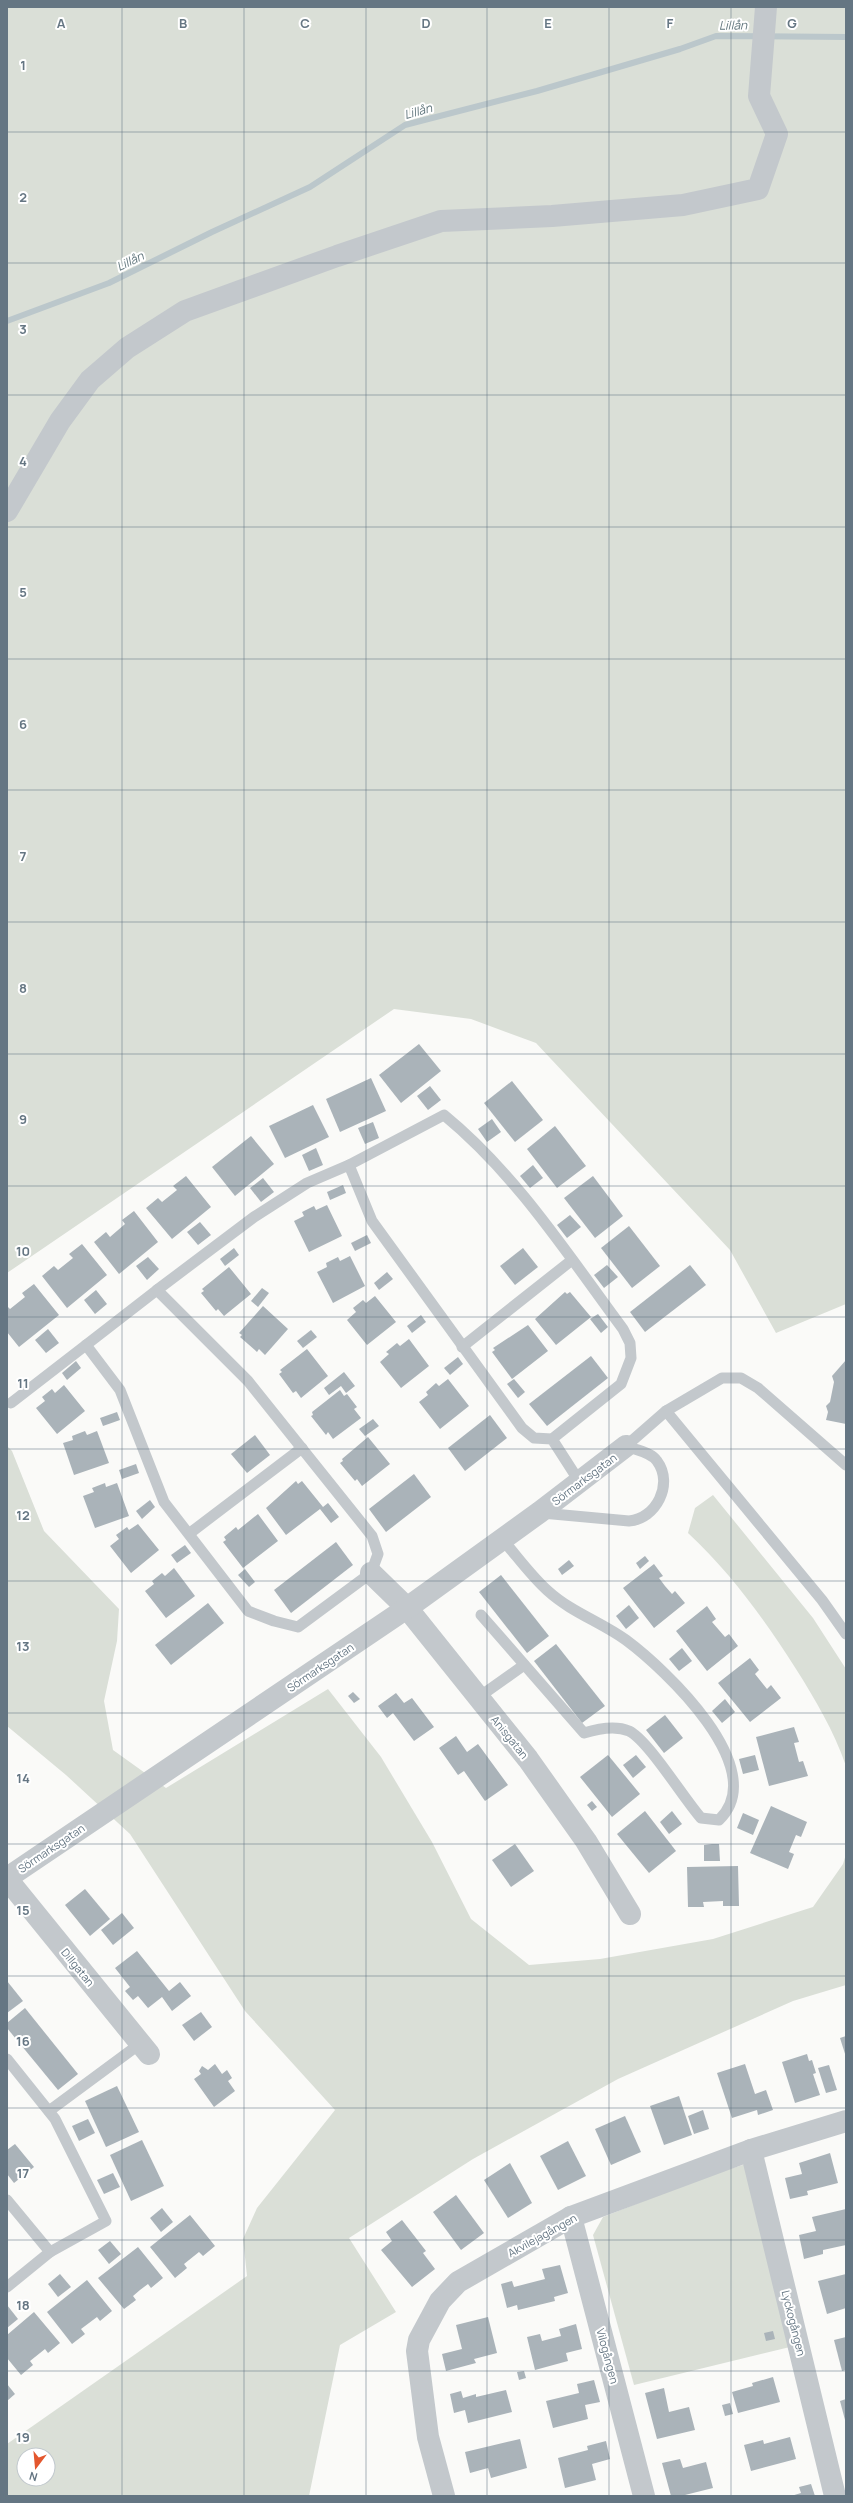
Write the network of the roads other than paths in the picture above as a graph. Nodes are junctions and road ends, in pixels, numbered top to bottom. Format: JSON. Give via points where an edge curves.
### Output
{"nodes":[{"id":1,"x":766,"y":13,"type":"edge"},
{"id":2,"x":7,"y":511,"type":"edge"},
{"id":3,"x":349,"y":1165,"type":"junction"},
{"id":4,"x":572,"y":1260,"type":"junction"},
{"id":5,"x":158,"y":1290,"type":"junction"},
{"id":6,"x":86,"y":1345,"type":"junction"},
{"id":7,"x":462,"y":1346,"type":"junction"},
{"id":8,"x":11,"y":1402,"type":"dead end"},
{"id":9,"x":666,"y":1411,"type":"junction"},
{"id":10,"x":552,"y":1439,"type":"junction"},
{"id":11,"x":626,"y":1446,"type":"junction"},
{"id":12,"x":302,"y":1448,"type":"junction"},
{"id":13,"x":846,"y":1465,"type":"edge"},
{"id":14,"x":579,"y":1481,"type":"junction"},
{"id":15,"x":540,"y":1512,"type":"junction"},
{"id":16,"x":190,"y":1534,"type":"junction"},
{"id":17,"x":502,"y":1539,"type":"junction"},
{"id":18,"x":371,"y":1573,"type":"junction"},
{"id":19,"x":407,"y":1608,"type":"junction"},
{"id":20,"x":481,"y":1615,"type":"dead end"},
{"id":21,"x":846,"y":1634,"type":"edge"},
{"id":22,"x":524,"y":1665,"type":"junction"},
{"id":23,"x":478,"y":1698,"type":"junction"},
{"id":24,"x":7,"y":1878,"type":"edge"},
{"id":25,"x":630,"y":1914,"type":"dead end"},
{"id":26,"x":145,"y":2049,"type":"joint"},
{"id":27,"x":7,"y":2059,"type":"edge"},
{"id":28,"x":49,"y":2111,"type":"junction"},
{"id":29,"x":846,"y":2121,"type":"edge"},
{"id":30,"x":751,"y":2150,"type":"junction"},
{"id":31,"x":7,"y":2200,"type":"edge"},
{"id":32,"x":571,"y":2217,"type":"junction"},
{"id":33,"x":50,"y":2252,"type":"junction"},
{"id":34,"x":7,"y":2287,"type":"edge"},
{"id":35,"x":444,"y":2496,"type":"edge"},
{"id":36,"x":644,"y":2496,"type":"edge"},
{"id":37,"x":835,"y":2496,"type":"edge"}],
"edges":[{"from":1,"to":2,"type":"street","via":[[759,96],[777,134],[758,189],[683,205],[552,216],[441,221],[185,311],[127,348],[90,380],[60,421]]},
{"from":3,"to":4,"type":"lane","via":[[444,1115],[469,1136],[515,1186]]},
{"from":3,"to":5,"type":"lane","via":[[306,1183],[254,1217]]},
{"from":3,"to":7,"type":"lane","via":[[372,1221]]},
{"from":4,"to":7,"type":"lane"},
{"from":4,"to":10,"type":"lane","via":[[623,1329],[630,1343],[630,1358],[621,1384]]},
{"from":5,"to":6,"type":"lane"},
{"from":5,"to":12,"type":"lane","via":[[248,1381]]},
{"from":6,"to":8,"type":"lane"},
{"from":6,"to":16,"type":"lane","via":[[120,1390],[164,1502]]},
{"from":7,"to":10,"type":"lane","via":[[522,1428],[534,1438]]},
{"from":9,"to":11,"type":"lane"},
{"from":9,"to":13,"type":"lane","via":[[722,1378],[741,1378],[758,1388]]},
{"from":9,"to":21,"type":"lane","via":[[822,1600]]},
{"from":10,"to":14,"type":"lane"},
{"from":11,"to":14,"type":"street","name":"Sörmarksgatan"},
{"from":11,"to":15,"type":"lane","via":[[648,1454],[657,1461],[662,1474],[661,1497],[648,1515],[630,1521]]},
{"from":12,"to":16,"type":"lane"},
{"from":12,"to":18,"type":"lane","via":[[372,1536],[378,1554]]},
{"from":14,"to":15,"type":"street","name":"Sörmarksgatan"},
{"from":15,"to":17,"type":"street","name":"Sörmarksgatan"},
{"from":16,"to":18,"type":"lane","via":[[248,1611],[298,1627]]},
{"from":17,"to":19,"type":"street","name":"Sörmarksgatan"},
{"from":17,"to":22,"type":"lane","via":[[548,1591],[574,1610],[624,1639],[663,1670],[700,1712],[728,1758],[734,1795],[727,1812],[719,1820],[701,1818],[644,1743],[629,1731],[618,1728],[584,1733]]},
{"from":18,"to":19,"type":"street","name":"Anisgatan"},
{"from":19,"to":23,"type":"street","name":"Anisgatan"},
{"from":19,"to":24,"type":"street","name":"Sörmarksgatan"},
{"from":20,"to":22,"type":"lane"},
{"from":22,"to":23,"type":"lane"},
{"from":23,"to":25,"type":"street","name":"Anisgatan","via":[[528,1759],[586,1841]]},
{"from":24,"to":26,"type":"street","name":"Dillgatan"},
{"from":26,"to":28,"type":"lane"},
{"from":27,"to":28,"type":"lane"},
{"from":28,"to":33,"type":"lane","via":[[56,2119],[106,2221]]},
{"from":29,"to":30,"type":"street","name":"Akvilejagången"},
{"from":30,"to":32,"type":"street","name":"Akvilejagången"},
{"from":30,"to":37,"type":"street","name":"Lyckogången"},
{"from":31,"to":33,"type":"lane"},
{"from":32,"to":35,"type":"street","name":"Akvilejagången","via":[[458,2282],[440,2301],[419,2340],[417,2351],[428,2437]]},
{"from":32,"to":36,"type":"street","name":"Vilogången"},
{"from":33,"to":34,"type":"lane"}]}
